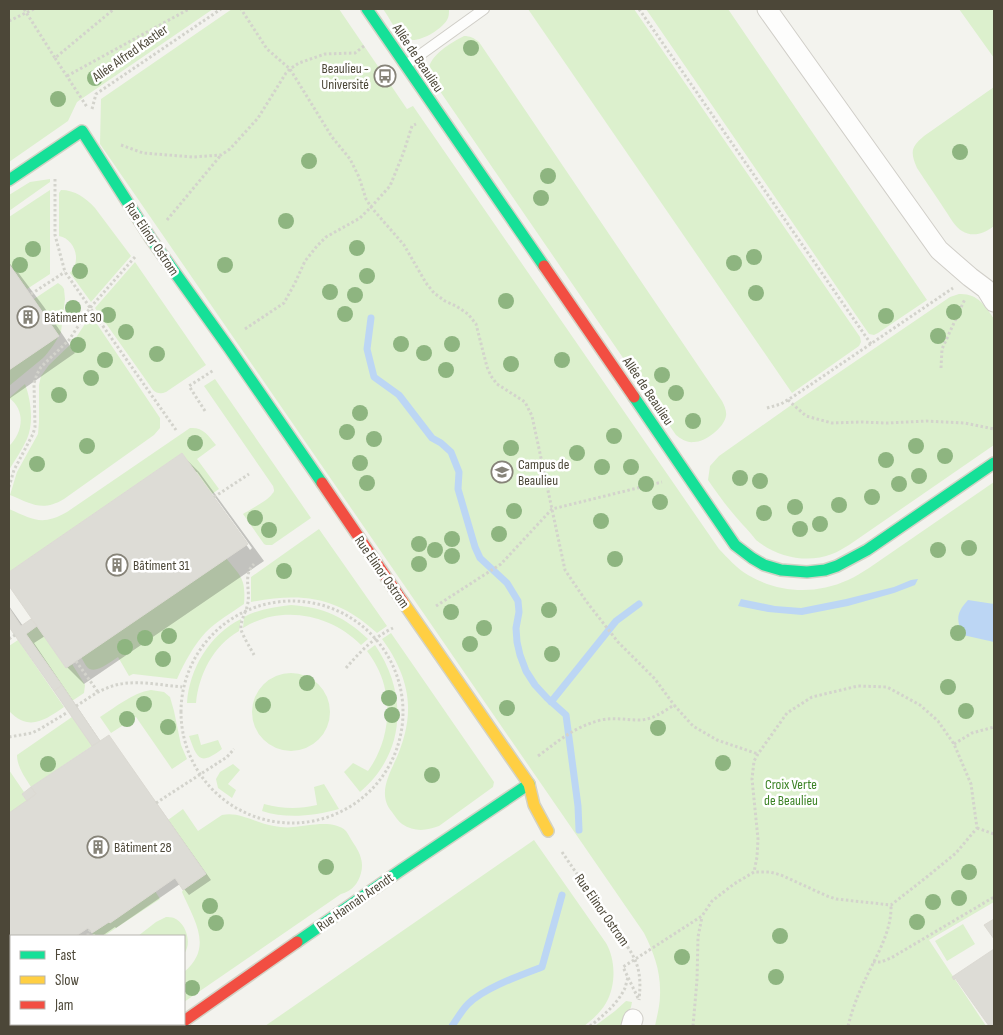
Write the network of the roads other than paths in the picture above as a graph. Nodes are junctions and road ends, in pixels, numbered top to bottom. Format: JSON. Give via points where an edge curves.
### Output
{"nodes":[{"id":1,"x":367,"y":9,"type":"edge"},
{"id":2,"x":484,"y":9,"type":"edge"},
{"id":3,"x":767,"y":9,"type":"edge"},
{"id":4,"x":405,"y":65,"type":"junction"},
{"id":5,"x":9,"y":180,"type":"edge"},
{"id":6,"x":994,"y":302,"type":"edge"},
{"id":7,"x":994,"y":463,"type":"edge"},
{"id":8,"x":529,"y":784,"type":"junction"},
{"id":9,"x":548,"y":831,"type":"road end"},
{"id":10,"x":185,"y":1020,"type":"edge"}],
"edges":[{"from":1,"to":4,"type":"street","name":"Allée de Beaulieu"},
{"from":2,"to":4,"type":"lane"},
{"from":3,"to":6,"type":"street","via":[[940,250],[986,289]]},
{"from":4,"to":7,"type":"street","name":"Allée de Beaulieu","via":[[735,545],[749,556],[764,565],[796,572],[833,568],[867,550]]},
{"from":5,"to":8,"type":"street","name":"Rue Elinor Ostrom","via":[[82,131],[151,239]]},
{"from":8,"to":9,"type":"street","name":"Rue Elinor Ostrom","via":[[534,805]]},
{"from":8,"to":10,"type":"street","name":"Rue Hannah Arendt"}]}
